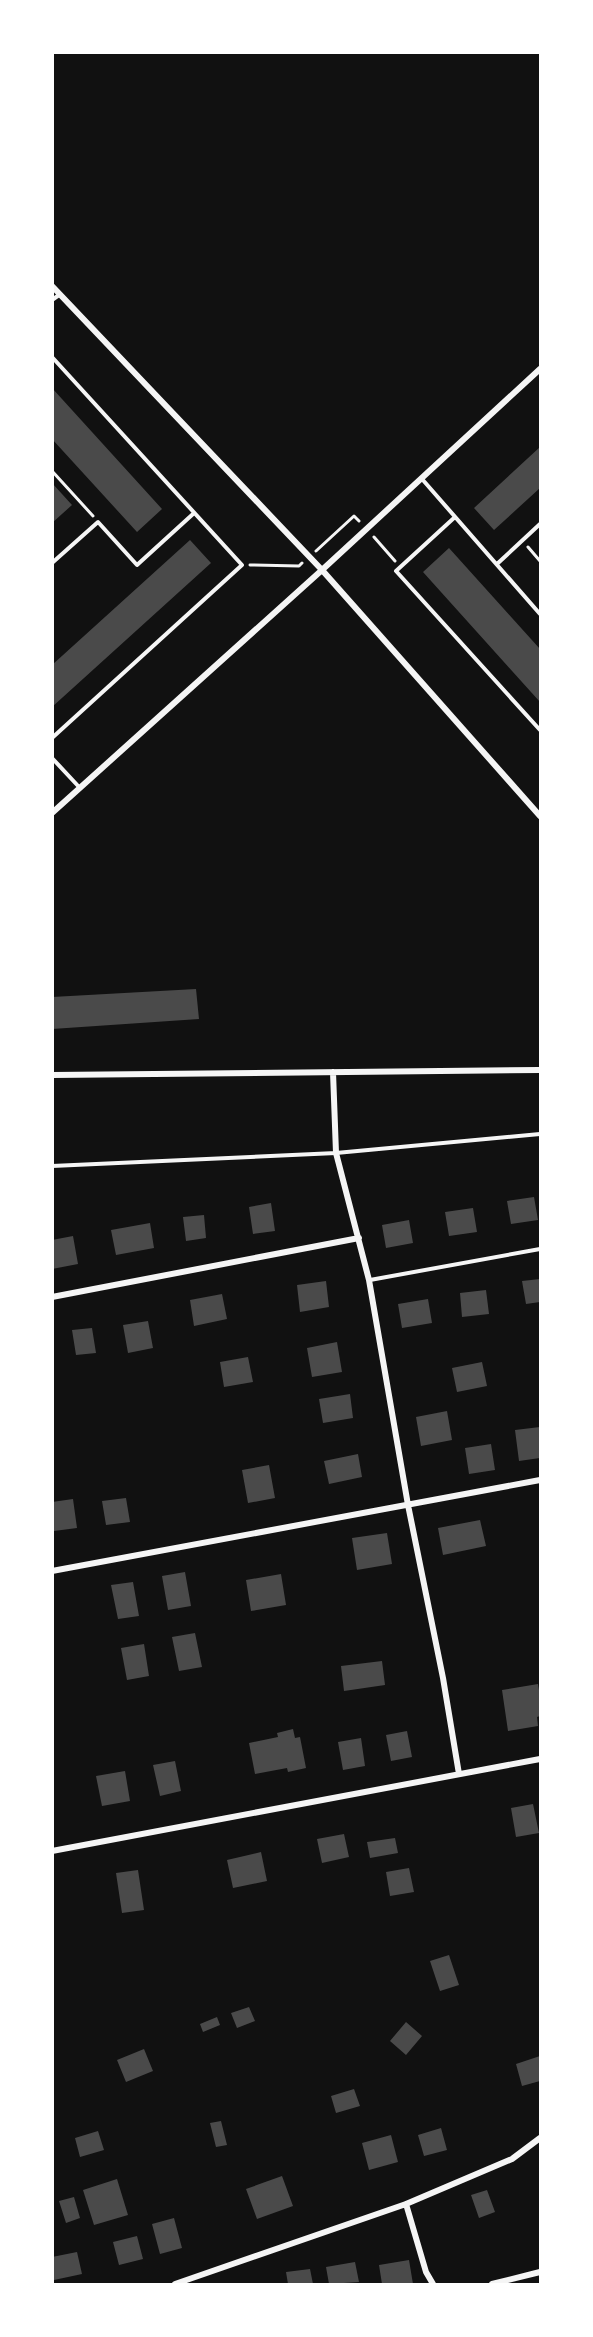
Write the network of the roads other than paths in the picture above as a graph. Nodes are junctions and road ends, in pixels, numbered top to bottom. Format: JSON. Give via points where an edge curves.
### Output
{"nodes":[{"id":1,"x":52,"y":286,"type":"edge"},
{"id":2,"x":60,"y":294,"type":"junction"},
{"id":3,"x":52,"y":300,"type":"edge"},
{"id":4,"x":52,"y":357,"type":"edge"},
{"id":5,"x":540,"y":369,"type":"edge"},
{"id":6,"x":422,"y":479,"type":"junction"},
{"id":7,"x":194,"y":514,"type":"junction"},
{"id":8,"x":455,"y":517,"type":"junction"},
{"id":9,"x":540,"y":524,"type":"edge"},
{"id":10,"x":52,"y":563,"type":"edge"},
{"id":11,"x":497,"y":564,"type":"junction"},
{"id":12,"x":322,"y":570,"type":"junction"},
{"id":13,"x":540,"y":614,"type":"edge"},
{"id":14,"x":540,"y":730,"type":"edge"},
{"id":15,"x":52,"y":738,"type":"edge"},
{"id":16,"x":52,"y":758,"type":"edge"},
{"id":17,"x":80,"y":788,"type":"junction"},
{"id":18,"x":52,"y":813,"type":"edge"},
{"id":19,"x":540,"y":816,"type":"edge"},
{"id":20,"x":540,"y":1070,"type":"edge"},
{"id":21,"x":333,"y":1072,"type":"junction"},
{"id":22,"x":52,"y":1075,"type":"edge"},
{"id":23,"x":540,"y":1134,"type":"edge"},
{"id":24,"x":336,"y":1153,"type":"junction"},
{"id":25,"x":52,"y":1166,"type":"edge"},
{"id":26,"x":359,"y":1238,"type":"junction"},
{"id":27,"x":540,"y":1249,"type":"edge"},
{"id":28,"x":369,"y":1280,"type":"junction"},
{"id":29,"x":52,"y":1296,"type":"edge"},
{"id":30,"x":540,"y":1480,"type":"edge"},
{"id":31,"x":408,"y":1505,"type":"junction"},
{"id":32,"x":52,"y":1571,"type":"edge"},
{"id":33,"x":540,"y":1759,"type":"edge"},
{"id":34,"x":459,"y":1774,"type":"junction"},
{"id":35,"x":52,"y":1851,"type":"edge"},
{"id":36,"x":540,"y":2138,"type":"edge"},
{"id":37,"x":406,"y":2204,"type":"junction"},
{"id":38,"x":540,"y":2272,"type":"edge"},
{"id":39,"x":175,"y":2284,"type":"edge"},
{"id":40,"x":433,"y":2284,"type":"edge"},
{"id":41,"x":492,"y":2284,"type":"edge"}],
"edges":[{"from":1,"to":2,"type":"street"},
{"from":2,"to":3,"type":"lane"},
{"from":2,"to":12,"type":"street"},
{"from":4,"to":7,"type":"lane"},
{"from":5,"to":6,"type":"street"},
{"from":6,"to":8,"type":"lane"},
{"from":6,"to":12,"type":"street"},
{"from":7,"to":10,"type":"lane","via":[[137,565],[98,522]]},
{"from":7,"to":15,"type":"lane","via":[[242,565]]},
{"from":8,"to":11,"type":"lane"},
{"from":8,"to":14,"type":"lane","via":[[396,572]]},
{"from":9,"to":11,"type":"lane"},
{"from":11,"to":13,"type":"lane"},
{"from":12,"to":17,"type":"street"},
{"from":12,"to":19,"type":"street"},
{"from":16,"to":17,"type":"lane"},
{"from":17,"to":18,"type":"street"},
{"from":20,"to":21,"type":"street"},
{"from":21,"to":22,"type":"street"},
{"from":21,"to":24,"type":"street"},
{"from":23,"to":24,"type":"lane"},
{"from":24,"to":25,"type":"lane"},
{"from":24,"to":26,"type":"street"},
{"from":26,"to":28,"type":"street"},
{"from":26,"to":29,"type":"street"},
{"from":27,"to":28,"type":"lane"},
{"from":28,"to":31,"type":"street"},
{"from":30,"to":31,"type":"street"},
{"from":31,"to":32,"type":"street"},
{"from":31,"to":34,"type":"street"},
{"from":33,"to":34,"type":"street"},
{"from":34,"to":35,"type":"street"},
{"from":36,"to":37,"type":"street","via":[[512,2160]]},
{"from":37,"to":39,"type":"street"},
{"from":37,"to":40,"type":"street"},
{"from":38,"to":41,"type":"street"}]}
